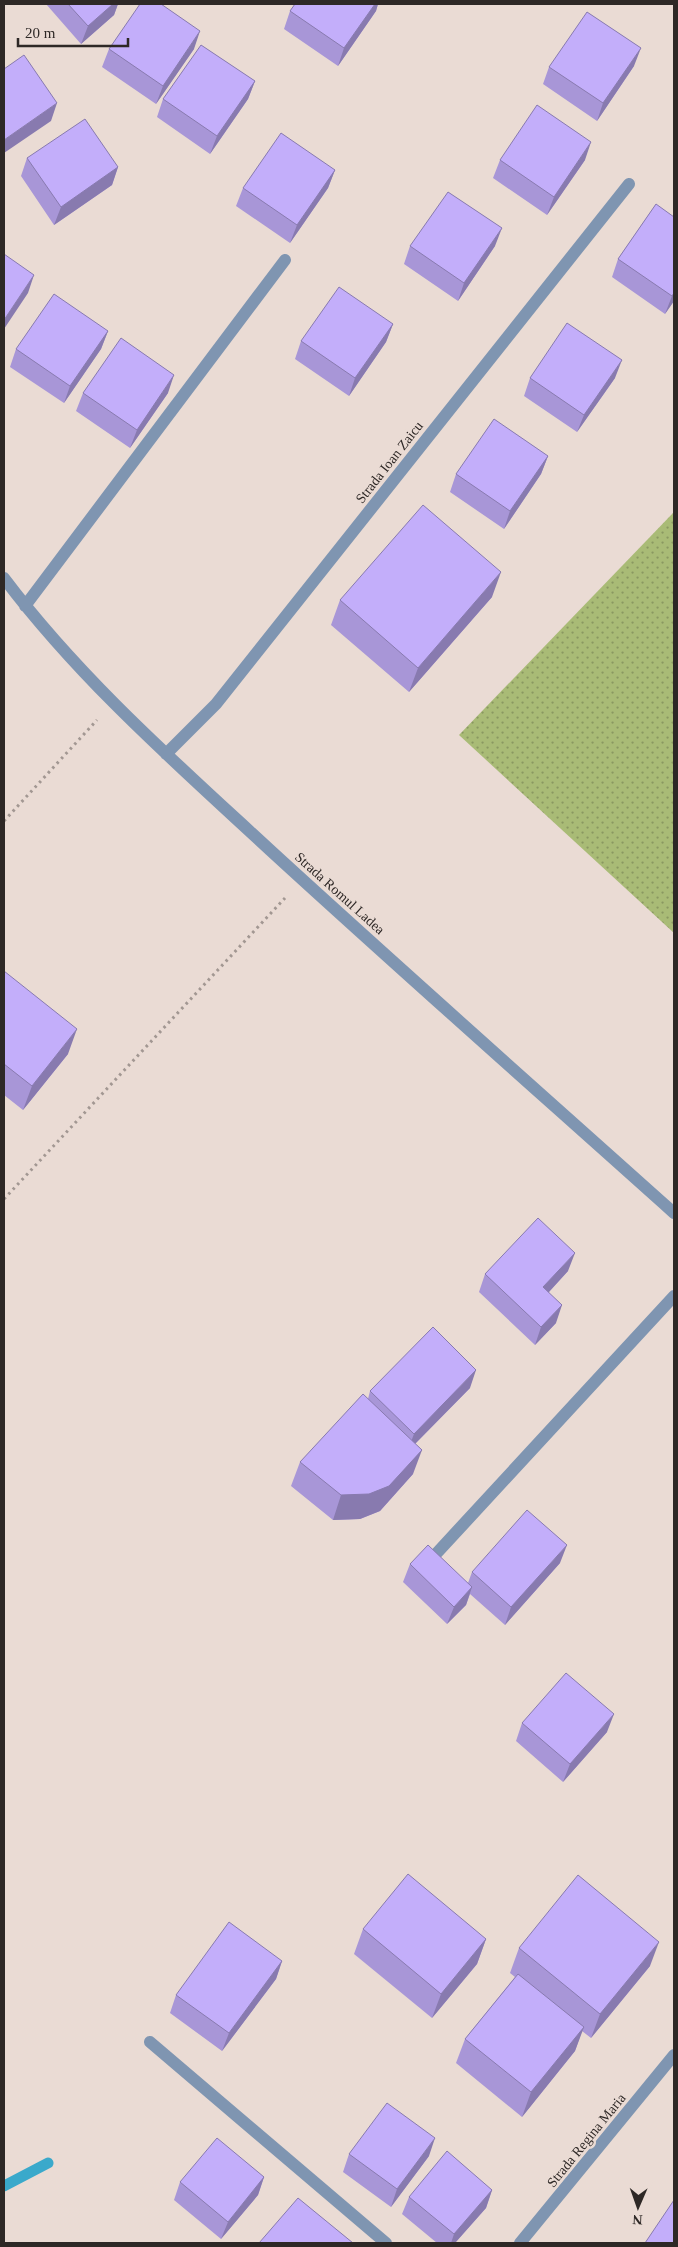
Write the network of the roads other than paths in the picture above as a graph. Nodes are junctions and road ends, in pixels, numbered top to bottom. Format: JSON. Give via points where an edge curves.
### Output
{"nodes":[{"id":1,"x":629,"y":184,"type":"dead end"},
{"id":2,"x":285,"y":260,"type":"dead end"},
{"id":3,"x":4,"y":578,"type":"edge"},
{"id":4,"x":25,"y":606,"type":"junction"},
{"id":5,"x":166,"y":754,"type":"junction"},
{"id":6,"x":674,"y":1213,"type":"edge"},
{"id":7,"x":674,"y":1296,"type":"edge"},
{"id":8,"x":435,"y":1555,"type":"edge"},
{"id":9,"x":150,"y":2042,"type":"dead end"},
{"id":10,"x":674,"y":2055,"type":"edge"},
{"id":11,"x":386,"y":2243,"type":"edge"},
{"id":12,"x":520,"y":2243,"type":"edge"}],
"edges":[{"from":1,"to":5,"type":"street","name":"Strada Ioan Zaicu","via":[[216,704]]},
{"from":2,"to":4,"type":"street"},
{"from":3,"to":4,"type":"street","name":"Strada Romul Ladea"},
{"from":4,"to":5,"type":"street","name":"Strada Romul Ladea","via":[[112,703]]},
{"from":5,"to":6,"type":"street","name":"Strada Romul Ladea"},
{"from":7,"to":8,"type":"street"},
{"from":9,"to":11,"type":"street"},
{"from":10,"to":12,"type":"street","name":"Strada Regina Maria"}]}
